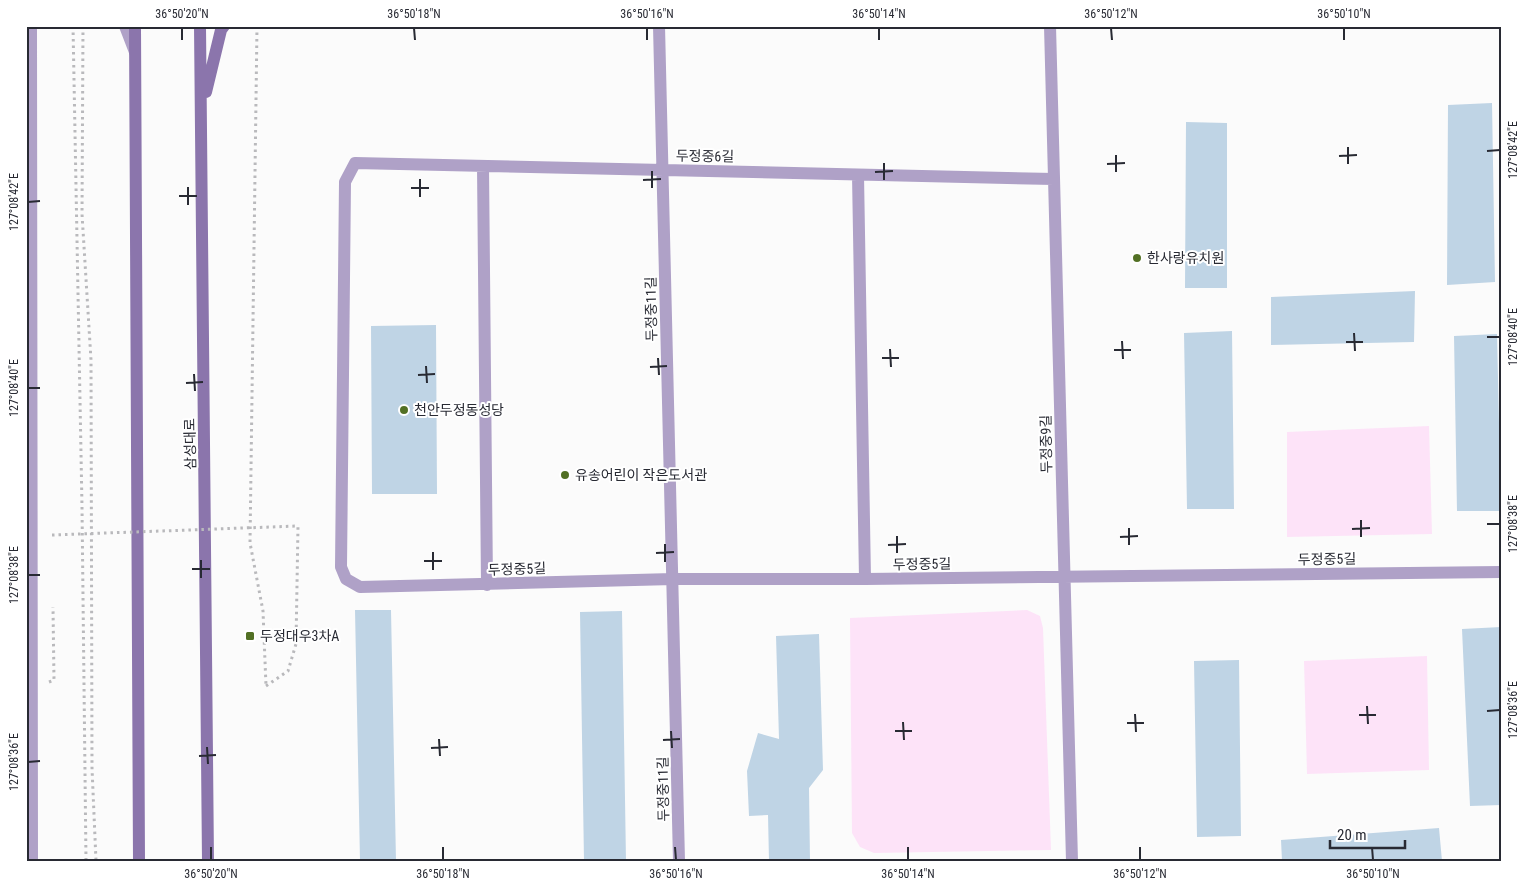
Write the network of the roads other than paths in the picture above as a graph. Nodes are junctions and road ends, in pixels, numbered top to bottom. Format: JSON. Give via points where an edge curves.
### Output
{"nodes":[{"id":1,"x":31,"y":26,"type":"edge"},
{"id":2,"x":125,"y":26,"type":"edge"},
{"id":3,"x":135,"y":26,"type":"edge"},
{"id":4,"x":200,"y":26,"type":"edge"},
{"id":5,"x":659,"y":26,"type":"edge"},
{"id":6,"x":1050,"y":26,"type":"edge"},
{"id":7,"x":222,"y":28,"type":"edge"},
{"id":8,"x":135,"y":54,"type":"junction"},
{"id":9,"x":202,"y":109,"type":"junction"},
{"id":10,"x":483,"y":166,"type":"junction"},
{"id":11,"x":662,"y":170,"type":"junction"},
{"id":12,"x":858,"y":175,"type":"junction"},
{"id":13,"x":1054,"y":179,"type":"junction"},
{"id":14,"x":1501,"y":572,"type":"edge"},
{"id":15,"x":1064,"y":577,"type":"junction"},
{"id":16,"x":346,"y":579,"type":"joint"},
{"id":17,"x":673,"y":579,"type":"junction"},
{"id":18,"x":865,"y":579,"type":"junction"},
{"id":19,"x":488,"y":585,"type":"junction"},
{"id":20,"x":29,"y":648,"type":"edge"},
{"id":21,"x":32,"y":861,"type":"edge"},
{"id":22,"x":139,"y":861,"type":"edge"},
{"id":23,"x":208,"y":861,"type":"edge"},
{"id":24,"x":679,"y":861,"type":"edge"},
{"id":25,"x":1072,"y":861,"type":"edge"}],
"edges":[{"from":1,"to":20,"type":"street"},
{"from":2,"to":8,"type":"street"},
{"from":3,"to":8,"type":"main road"},
{"from":4,"to":9,"type":"main road","name":"삼성대로"},
{"from":5,"to":11,"type":"street","name":"두정중11길"},
{"from":6,"to":13,"type":"street","name":"두정중9길"},
{"from":7,"to":9,"type":"main road"},
{"from":8,"to":22,"type":"main road"},
{"from":9,"to":23,"type":"main road","name":"삼성대로"},
{"from":10,"to":11,"type":"street","name":"두정중6길"},
{"from":10,"to":16,"type":"street","name":"두정중6길","via":[[355,163],[345,182],[340,567]]},
{"from":10,"to":19,"type":"street"},
{"from":11,"to":12,"type":"street","name":"두정중6길"},
{"from":11,"to":17,"type":"street","name":"두정중11길"},
{"from":12,"to":13,"type":"street","name":"두정중6길"},
{"from":12,"to":18,"type":"street"},
{"from":13,"to":15,"type":"street","name":"두정중9길"},
{"from":14,"to":15,"type":"street","name":"두정중5길"},
{"from":15,"to":18,"type":"street","name":"두정중5길"},
{"from":15,"to":25,"type":"street","name":"두정중9길"},
{"from":16,"to":19,"type":"street","name":"두정중5길","via":[[360,587]]},
{"from":17,"to":18,"type":"street","name":"두정중5길"},
{"from":17,"to":19,"type":"street","name":"두정중5길"},
{"from":17,"to":24,"type":"street","name":"두정중11길"},
{"from":20,"to":21,"type":"street"}]}
